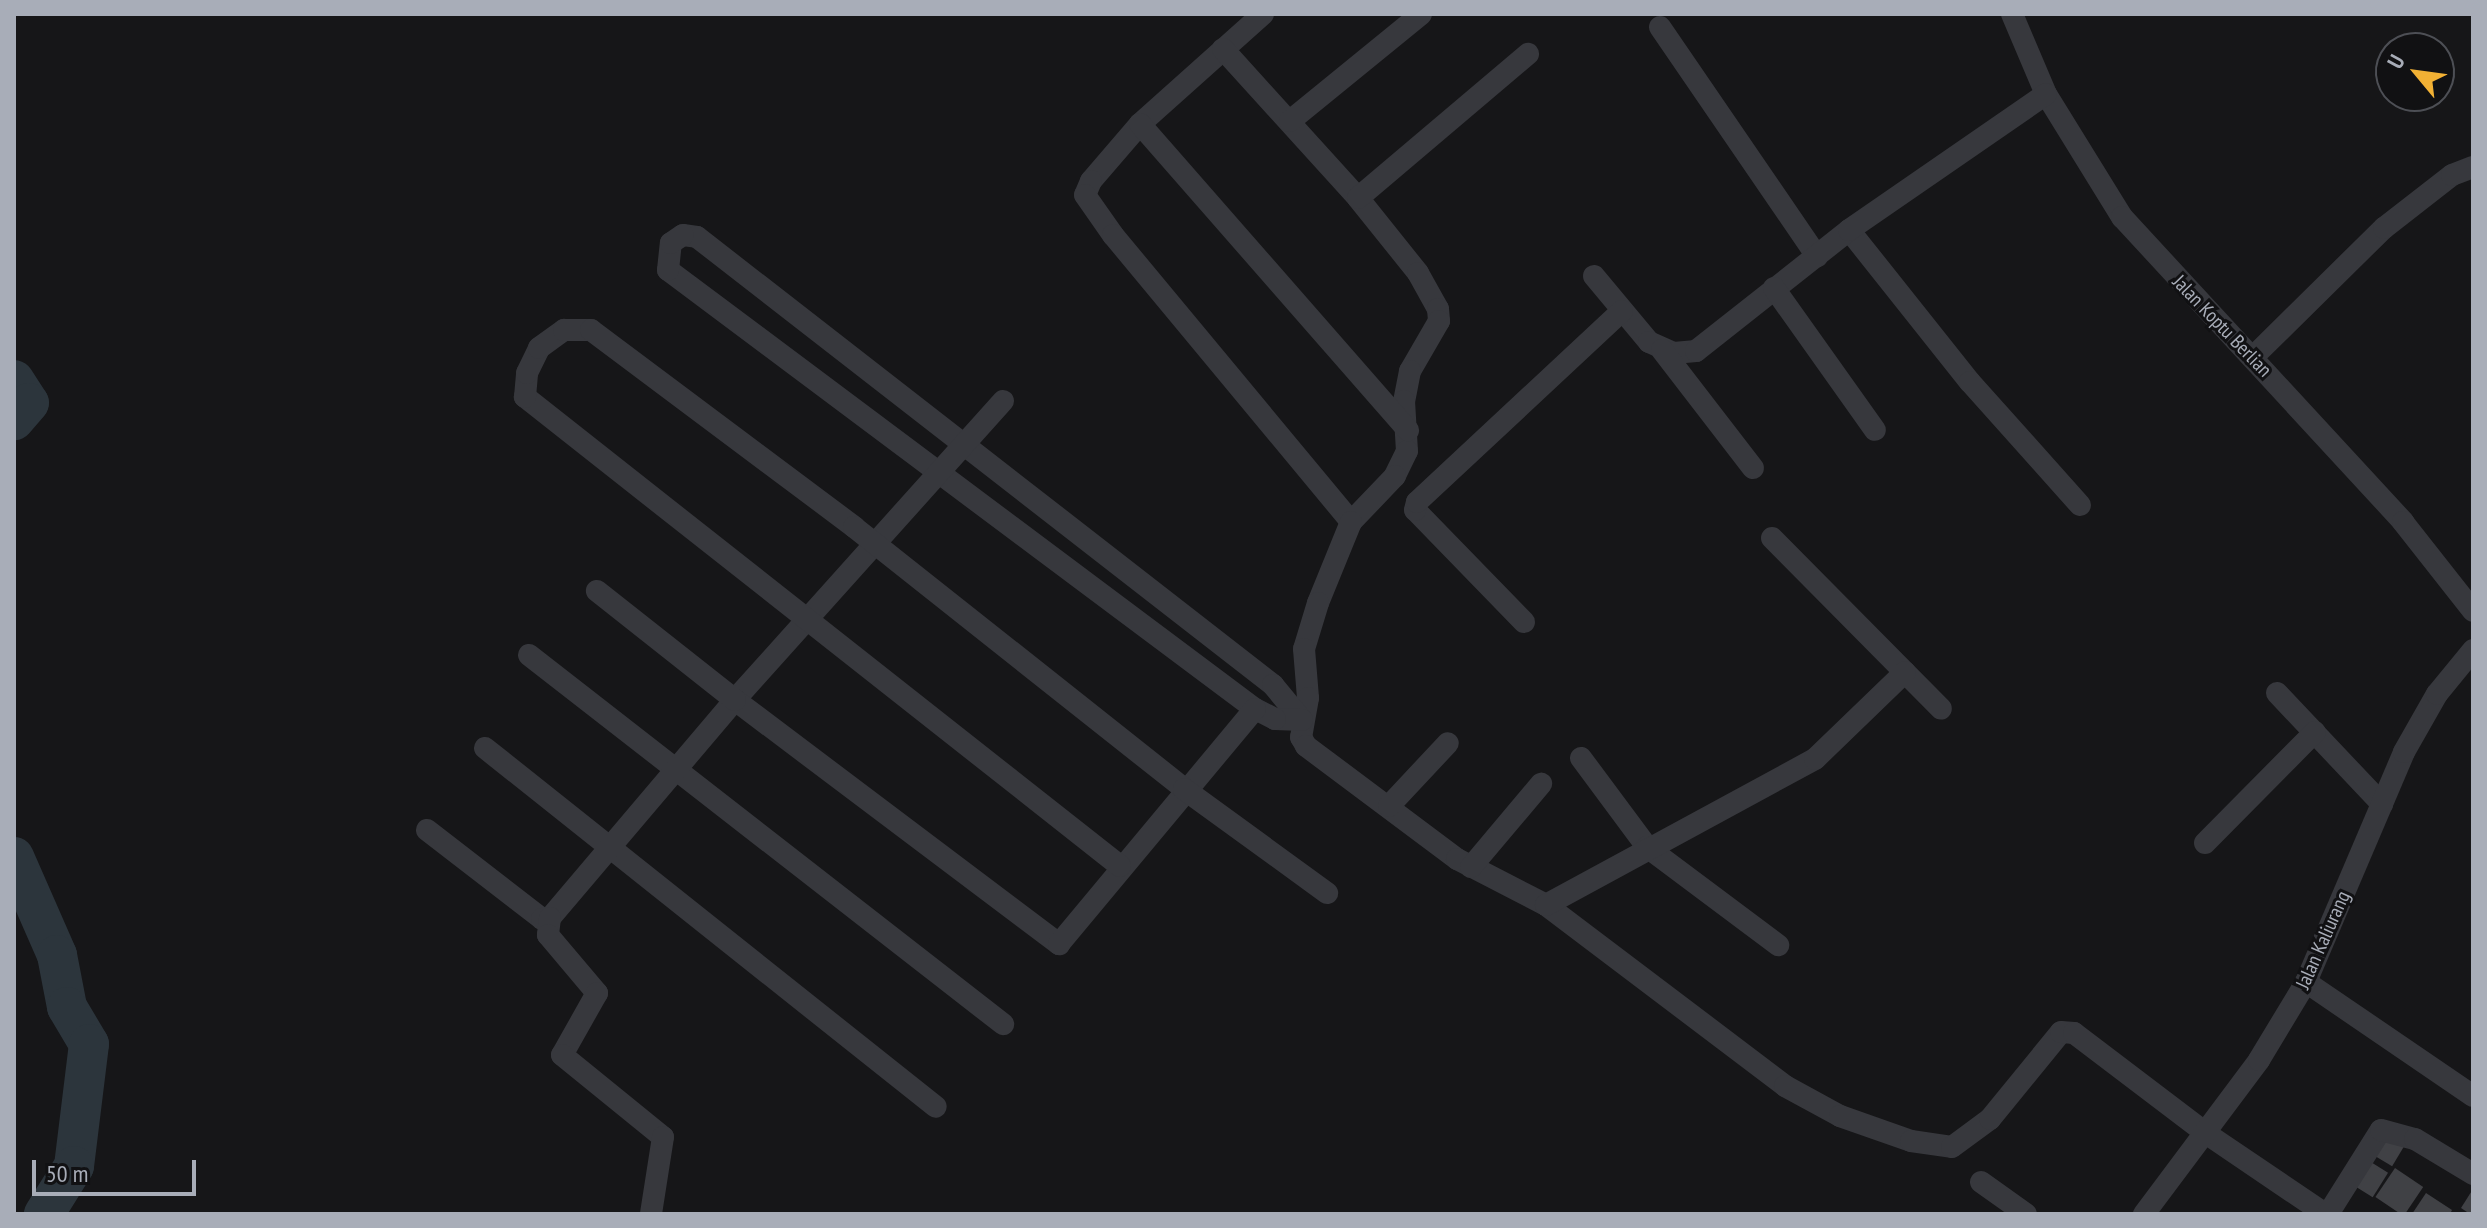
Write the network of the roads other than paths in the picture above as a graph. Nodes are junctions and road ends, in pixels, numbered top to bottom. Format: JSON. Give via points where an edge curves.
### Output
{"nodes":[{"id":1,"x":1263,"y":14,"type":"edge"},
{"id":2,"x":1421,"y":14,"type":"edge"},
{"id":3,"x":2012,"y":14,"type":"edge"},
{"id":4,"x":1660,"y":27,"type":"dead end"},
{"id":5,"x":1223,"y":49,"type":"junction"},
{"id":6,"x":1528,"y":54,"type":"dead end"},
{"id":7,"x":2046,"y":94,"type":"junction"},
{"id":8,"x":1290,"y":121,"type":"junction"},
{"id":9,"x":1140,"y":124,"type":"junction"},
{"id":10,"x":2473,"y":167,"type":"edge"},
{"id":11,"x":1358,"y":198,"type":"junction"},
{"id":12,"x":1849,"y":230,"type":"junction"},
{"id":13,"x":1817,"y":256,"type":"junction"},
{"id":14,"x":1594,"y":276,"type":"dead end"},
{"id":15,"x":1774,"y":288,"type":"junction"},
{"id":16,"x":1622,"y":311,"type":"junction"},
{"id":17,"x":1662,"y":350,"type":"junction"},
{"id":18,"x":2253,"y":357,"type":"junction"},
{"id":19,"x":1003,"y":401,"type":"dead end"},
{"id":20,"x":1408,"y":430,"type":"junction"},
{"id":21,"x":1875,"y":430,"type":"dead end"},
{"id":22,"x":962,"y":444,"type":"junction"},
{"id":23,"x":1753,"y":468,"type":"dead end"},
{"id":24,"x":938,"y":471,"type":"junction"},
{"id":25,"x":2080,"y":505,"type":"dead end"},
{"id":26,"x":1351,"y":522,"type":"junction"},
{"id":27,"x":1772,"y":538,"type":"dead end"},
{"id":28,"x":873,"y":542,"type":"junction"},
{"id":29,"x":597,"y":591,"type":"dead end"},
{"id":30,"x":2473,"y":611,"type":"edge"},
{"id":31,"x":806,"y":622,"type":"junction"},
{"id":32,"x":1524,"y":622,"type":"dead end"},
{"id":33,"x":2473,"y":650,"type":"edge"},
{"id":34,"x":529,"y":655,"type":"dead end"},
{"id":35,"x":1905,"y":672,"type":"junction"},
{"id":36,"x":2277,"y":693,"type":"dead end"},
{"id":37,"x":735,"y":700,"type":"junction"},
{"id":38,"x":1255,"y":709,"type":"junction"},
{"id":39,"x":1941,"y":709,"type":"dead end"},
{"id":40,"x":1302,"y":720,"type":"junction"},
{"id":41,"x":2315,"y":732,"type":"junction"},
{"id":42,"x":1448,"y":743,"type":"dead end"},
{"id":43,"x":485,"y":748,"type":"dead end"},
{"id":44,"x":1581,"y":758,"type":"dead end"},
{"id":45,"x":674,"y":770,"type":"junction"},
{"id":46,"x":1541,"y":784,"type":"dead end"},
{"id":47,"x":1184,"y":789,"type":"junction"},
{"id":48,"x":2382,"y":804,"type":"junction"},
{"id":49,"x":1389,"y":806,"type":"junction"},
{"id":50,"x":427,"y":830,"type":"dead end"},
{"id":51,"x":2205,"y":843,"type":"dead end"},
{"id":52,"x":608,"y":847,"type":"junction"},
{"id":53,"x":1647,"y":847,"type":"junction"},
{"id":54,"x":1120,"y":866,"type":"junction"},
{"id":55,"x":1471,"y":867,"type":"junction"},
{"id":56,"x":1327,"y":893,"type":"dead end"},
{"id":57,"x":1546,"y":905,"type":"junction"},
{"id":58,"x":550,"y":918,"type":"junction"},
{"id":59,"x":1778,"y":945,"type":"dead end"},
{"id":60,"x":2306,"y":982,"type":"junction"},
{"id":61,"x":1003,"y":1024,"type":"dead end"},
{"id":62,"x":2473,"y":1096,"type":"edge"},
{"id":63,"x":936,"y":1107,"type":"dead end"},
{"id":64,"x":2207,"y":1134,"type":"junction"},
{"id":65,"x":2473,"y":1174,"type":"edge"},
{"id":66,"x":1981,"y":1182,"type":"dead end"},
{"id":67,"x":651,"y":1214,"type":"edge"},
{"id":68,"x":2026,"y":1214,"type":"edge"},
{"id":69,"x":2144,"y":1214,"type":"edge"},
{"id":70,"x":2326,"y":1214,"type":"edge"}],
"edges":[{"from":1,"to":5,"type":"street"},
{"from":2,"to":8,"type":"street"},
{"from":3,"to":7,"type":"street","name":"Jalan Koptu Berlian"},
{"from":4,"to":13,"type":"street"},
{"from":5,"to":8,"type":"street"},
{"from":5,"to":9,"type":"street"},
{"from":6,"to":11,"type":"street"},
{"from":7,"to":12,"type":"street"},
{"from":7,"to":18,"type":"street","name":"Jalan Koptu Berlian","via":[[2122,217]]},
{"from":8,"to":11,"type":"street"},
{"from":9,"to":20,"type":"street"},
{"from":9,"to":26,"type":"street","via":[[1091,181],[1087,202]]},
{"from":10,"to":18,"type":"street","via":[[2452,175],[2384,228]]},
{"from":11,"to":20,"type":"street","via":[[1418,273],[1438,309],[1439,321],[1410,371],[1404,401]]},
{"from":12,"to":13,"type":"street"},
{"from":12,"to":25,"type":"street","via":[[1970,382]]},
{"from":13,"to":15,"type":"street"},
{"from":14,"to":16,"type":"street"},
{"from":15,"to":17,"type":"street","via":[[1709,344],[1685,354]]},
{"from":15,"to":21,"type":"street"},
{"from":16,"to":17,"type":"street"},
{"from":16,"to":32,"type":"street","via":[[1417,502],[1415,510]]},
{"from":17,"to":23,"type":"street"},
{"from":18,"to":30,"type":"street","name":"Jalan Koptu Berlian","via":[[2403,522]]},
{"from":19,"to":22,"type":"street"},
{"from":20,"to":26,"type":"street","via":[[1407,451],[1395,476]]},
{"from":22,"to":24,"type":"street"},
{"from":22,"to":24,"type":"street","via":[[697,237],[683,235],[671,243],[668,270]]},
{"from":22,"to":40,"type":"street","via":[[1273,685]]},
{"from":24,"to":28,"type":"street"},
{"from":24,"to":38,"type":"street"},
{"from":26,"to":40,"type":"street","via":[[1304,649],[1308,698]]},
{"from":27,"to":35,"type":"street"},
{"from":28,"to":31,"type":"street"},
{"from":28,"to":31,"type":"street","via":[[591,330],[564,330],[539,348],[527,373],[525,397]]},
{"from":28,"to":47,"type":"street"},
{"from":29,"to":37,"type":"street"},
{"from":31,"to":37,"type":"street"},
{"from":31,"to":54,"type":"street"},
{"from":33,"to":48,"type":"street","name":"Jalan Kaliurang","via":[[2437,694]]},
{"from":34,"to":45,"type":"street"},
{"from":35,"to":39,"type":"street"},
{"from":35,"to":53,"type":"street","via":[[1815,759]]},
{"from":36,"to":41,"type":"street"},
{"from":37,"to":45,"type":"street"},
{"from":37,"to":54,"type":"street","via":[[1059,944]]},
{"from":38,"to":40,"type":"street","via":[[1275,719]]},
{"from":38,"to":47,"type":"street"},
{"from":40,"to":49,"type":"street","via":[[1306,746]]},
{"from":41,"to":48,"type":"street"},
{"from":41,"to":51,"type":"street"},
{"from":42,"to":49,"type":"street"},
{"from":43,"to":52,"type":"street"},
{"from":44,"to":53,"type":"street"},
{"from":45,"to":52,"type":"street"},
{"from":45,"to":61,"type":"street"},
{"from":46,"to":55,"type":"street"},
{"from":47,"to":54,"type":"street"},
{"from":47,"to":56,"type":"street"},
{"from":48,"to":60,"type":"street","name":"Jalan Kaliurang"},
{"from":49,"to":55,"type":"street"},
{"from":50,"to":58,"type":"street","via":[[542,919]]},
{"from":52,"to":58,"type":"street"},
{"from":52,"to":63,"type":"street"},
{"from":53,"to":57,"type":"street"},
{"from":53,"to":59,"type":"street"},
{"from":55,"to":57,"type":"street"},
{"from":57,"to":64,"type":"street","via":[[1785,1086],[1889,1135],[1942,1147],[1964,1142],[1990,1119],[2048,1044],[2068,1031],[2093,1042]]},
{"from":58,"to":67,"type":"street","via":[[548,935],[597,993],[562,1055],[663,1137]]},
{"from":60,"to":62,"type":"street"},
{"from":60,"to":64,"type":"street","name":"Jalan Kaliurang"},
{"from":64,"to":69,"type":"street","name":"Jalan Kaliurang"},
{"from":64,"to":70,"type":"street"},
{"from":65,"to":70,"type":"street","via":[[2415,1139],[2381,1130]]},
{"from":66,"to":68,"type":"street"}]}
